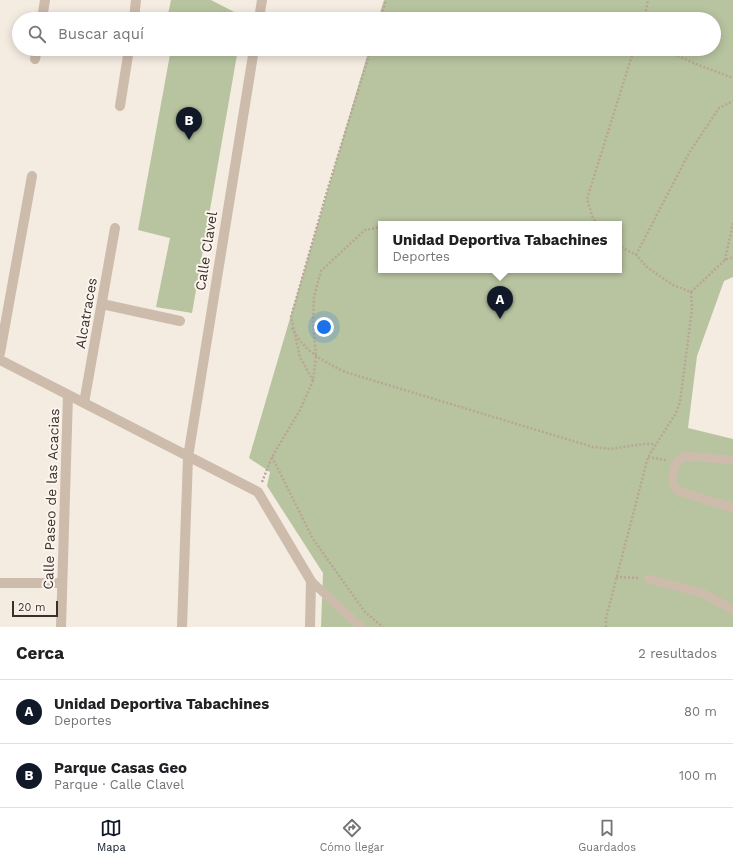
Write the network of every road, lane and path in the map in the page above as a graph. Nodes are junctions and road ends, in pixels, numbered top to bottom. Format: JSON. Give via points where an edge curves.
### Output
{"nodes":[{"id":1,"x":45,"y":0,"type":"edge"},
{"id":2,"x":136,"y":0,"type":"edge"},
{"id":3,"x":261,"y":0,"type":"edge"},
{"id":4,"x":386,"y":0,"type":"edge"},
{"id":5,"x":648,"y":0,"type":"edge"},
{"id":6,"x":43,"y":12,"type":"edge"},
{"id":7,"x":135,"y":12,"type":"edge"},
{"id":8,"x":260,"y":12,"type":"edge"},
{"id":9,"x":382,"y":12,"type":"edge"},
{"id":10,"x":645,"y":12,"type":"edge"},
{"id":11,"x":128,"y":56,"type":"edge"},
{"id":12,"x":253,"y":56,"type":"edge"},
{"id":13,"x":369,"y":56,"type":"edge"},
{"id":14,"x":632,"y":56,"type":"edge"},
{"id":15,"x":678,"y":56,"type":"edge"},
{"id":16,"x":733,"y":78,"type":"edge"},
{"id":17,"x":733,"y":101,"type":"edge"},
{"id":18,"x":120,"y":106,"type":"dead end"},
{"id":19,"x":32,"y":176,"type":"dead end"},
{"id":20,"x":596,"y":221,"type":"edge"},
{"id":21,"x":733,"y":223,"type":"edge"},
{"id":22,"x":115,"y":228,"type":"dead end"},
{"id":23,"x":378,"y":228,"type":"edge"},
{"id":24,"x":622,"y":248,"type":"edge"},
{"id":25,"x":636,"y":255,"type":"junction"},
{"id":26,"x":733,"y":257,"type":"edge"},
{"id":27,"x":725,"y":260,"type":"junction"},
{"id":28,"x":691,"y":292,"type":"junction"},
{"id":29,"x":102,"y":304,"type":"junction"},
{"id":30,"x":180,"y":321,"type":"dead end"},
{"id":31,"x":292,"y":328,"type":"junction"},
{"id":32,"x":0,"y":353,"type":"edge"},
{"id":33,"x":316,"y":357,"type":"junction"},
{"id":34,"x":0,"y":360,"type":"edge"},
{"id":35,"x":313,"y":381,"type":"junction"},
{"id":36,"x":68,"y":395,"type":"junction"},
{"id":37,"x":84,"y":403,"type":"junction"},
{"id":38,"x":655,"y":444,"type":"junction"},
{"id":39,"x":188,"y":457,"type":"junction"},
{"id":40,"x":272,"y":457,"type":"junction"},
{"id":41,"x":648,"y":457,"type":"junction"},
{"id":42,"x":733,"y":460,"type":"edge"},
{"id":43,"x":677,"y":462,"type":"junction"},
{"id":44,"x":258,"y":492,"type":"junction"},
{"id":45,"x":733,"y":508,"type":"edge"},
{"id":46,"x":616,"y":577,"type":"junction"},
{"id":47,"x":649,"y":579,"type":"joint"},
{"id":48,"x":311,"y":581,"type":"junction"},
{"id":49,"x":0,"y":583,"type":"edge"},
{"id":50,"x":62,"y":583,"type":"junction"},
{"id":51,"x":733,"y":610,"type":"edge"},
{"id":52,"x":61,"y":627,"type":"edge"},
{"id":53,"x":182,"y":627,"type":"edge"},
{"id":54,"x":310,"y":627,"type":"edge"},
{"id":55,"x":361,"y":627,"type":"edge"},
{"id":56,"x":383,"y":627,"type":"edge"},
{"id":57,"x":606,"y":627,"type":"edge"}],
"edges":[{"from":1,"to":6,"type":"street"},
{"from":2,"to":7,"type":"street"},
{"from":3,"to":8,"type":"street"},
{"from":4,"to":9,"type":"path"},
{"from":5,"to":10,"type":"path"},
{"from":11,"to":18,"type":"street"},
{"from":12,"to":39,"type":"street","name":"Calle Clavel"},
{"from":13,"to":31,"type":"path","via":[[297,292],[291,317]]},
{"from":14,"to":20,"type":"path","via":[[587,199]]},
{"from":15,"to":16,"type":"path"},
{"from":17,"to":25,"type":"path","via":[[719,108],[690,153]]},
{"from":19,"to":32,"type":"street"},
{"from":21,"to":27,"type":"path"},
{"from":22,"to":29,"type":"street","name":"Alcatraces"},
{"from":23,"to":33,"type":"path","via":[[365,230],[321,270],[314,297]]},
{"from":24,"to":25,"type":"path"},
{"from":25,"to":28,"type":"path","via":[[648,268],[673,285]]},
{"from":26,"to":27,"type":"path"},
{"from":27,"to":28,"type":"path"},
{"from":28,"to":38,"type":"path","via":[[692,310],[680,402],[676,413]]},
{"from":29,"to":30,"type":"street"},
{"from":29,"to":37,"type":"street","name":"Alcatraces"},
{"from":31,"to":33,"type":"path","via":[[299,342]]},
{"from":31,"to":35,"type":"path","via":[[300,357]]},
{"from":33,"to":35,"type":"path"},
{"from":33,"to":38,"type":"path","via":[[345,372],[593,447],[610,449]]},
{"from":34,"to":36,"type":"street"},
{"from":35,"to":40,"type":"path","via":[[300,410]]},
{"from":36,"to":37,"type":"street"},
{"from":36,"to":50,"type":"street","name":"Calle Paseo de las Acacias"},
{"from":37,"to":39,"type":"street"},
{"from":38,"to":41,"type":"path"},
{"from":39,"to":44,"type":"street"},
{"from":39,"to":53,"type":"street","name":"Calle Clavel"},
{"from":40,"to":44,"type":"path"},
{"from":40,"to":56,"type":"path","via":[[313,539],[365,612]]},
{"from":41,"to":43,"type":"path"},
{"from":41,"to":46,"type":"path"},
{"from":42,"to":43,"type":"lane","via":[[685,456]]},
{"from":43,"to":45,"type":"lane","via":[[672,482],[678,492]]},
{"from":44,"to":48,"type":"street"},
{"from":46,"to":47,"type":"path"},
{"from":46,"to":57,"type":"path"},
{"from":47,"to":51,"type":"lane","via":[[702,593]]},
{"from":48,"to":54,"type":"street"},
{"from":48,"to":55,"type":"lane"},
{"from":49,"to":50,"type":"street"},
{"from":50,"to":52,"type":"street","name":"Calle Paseo de las Acacias"}]}
